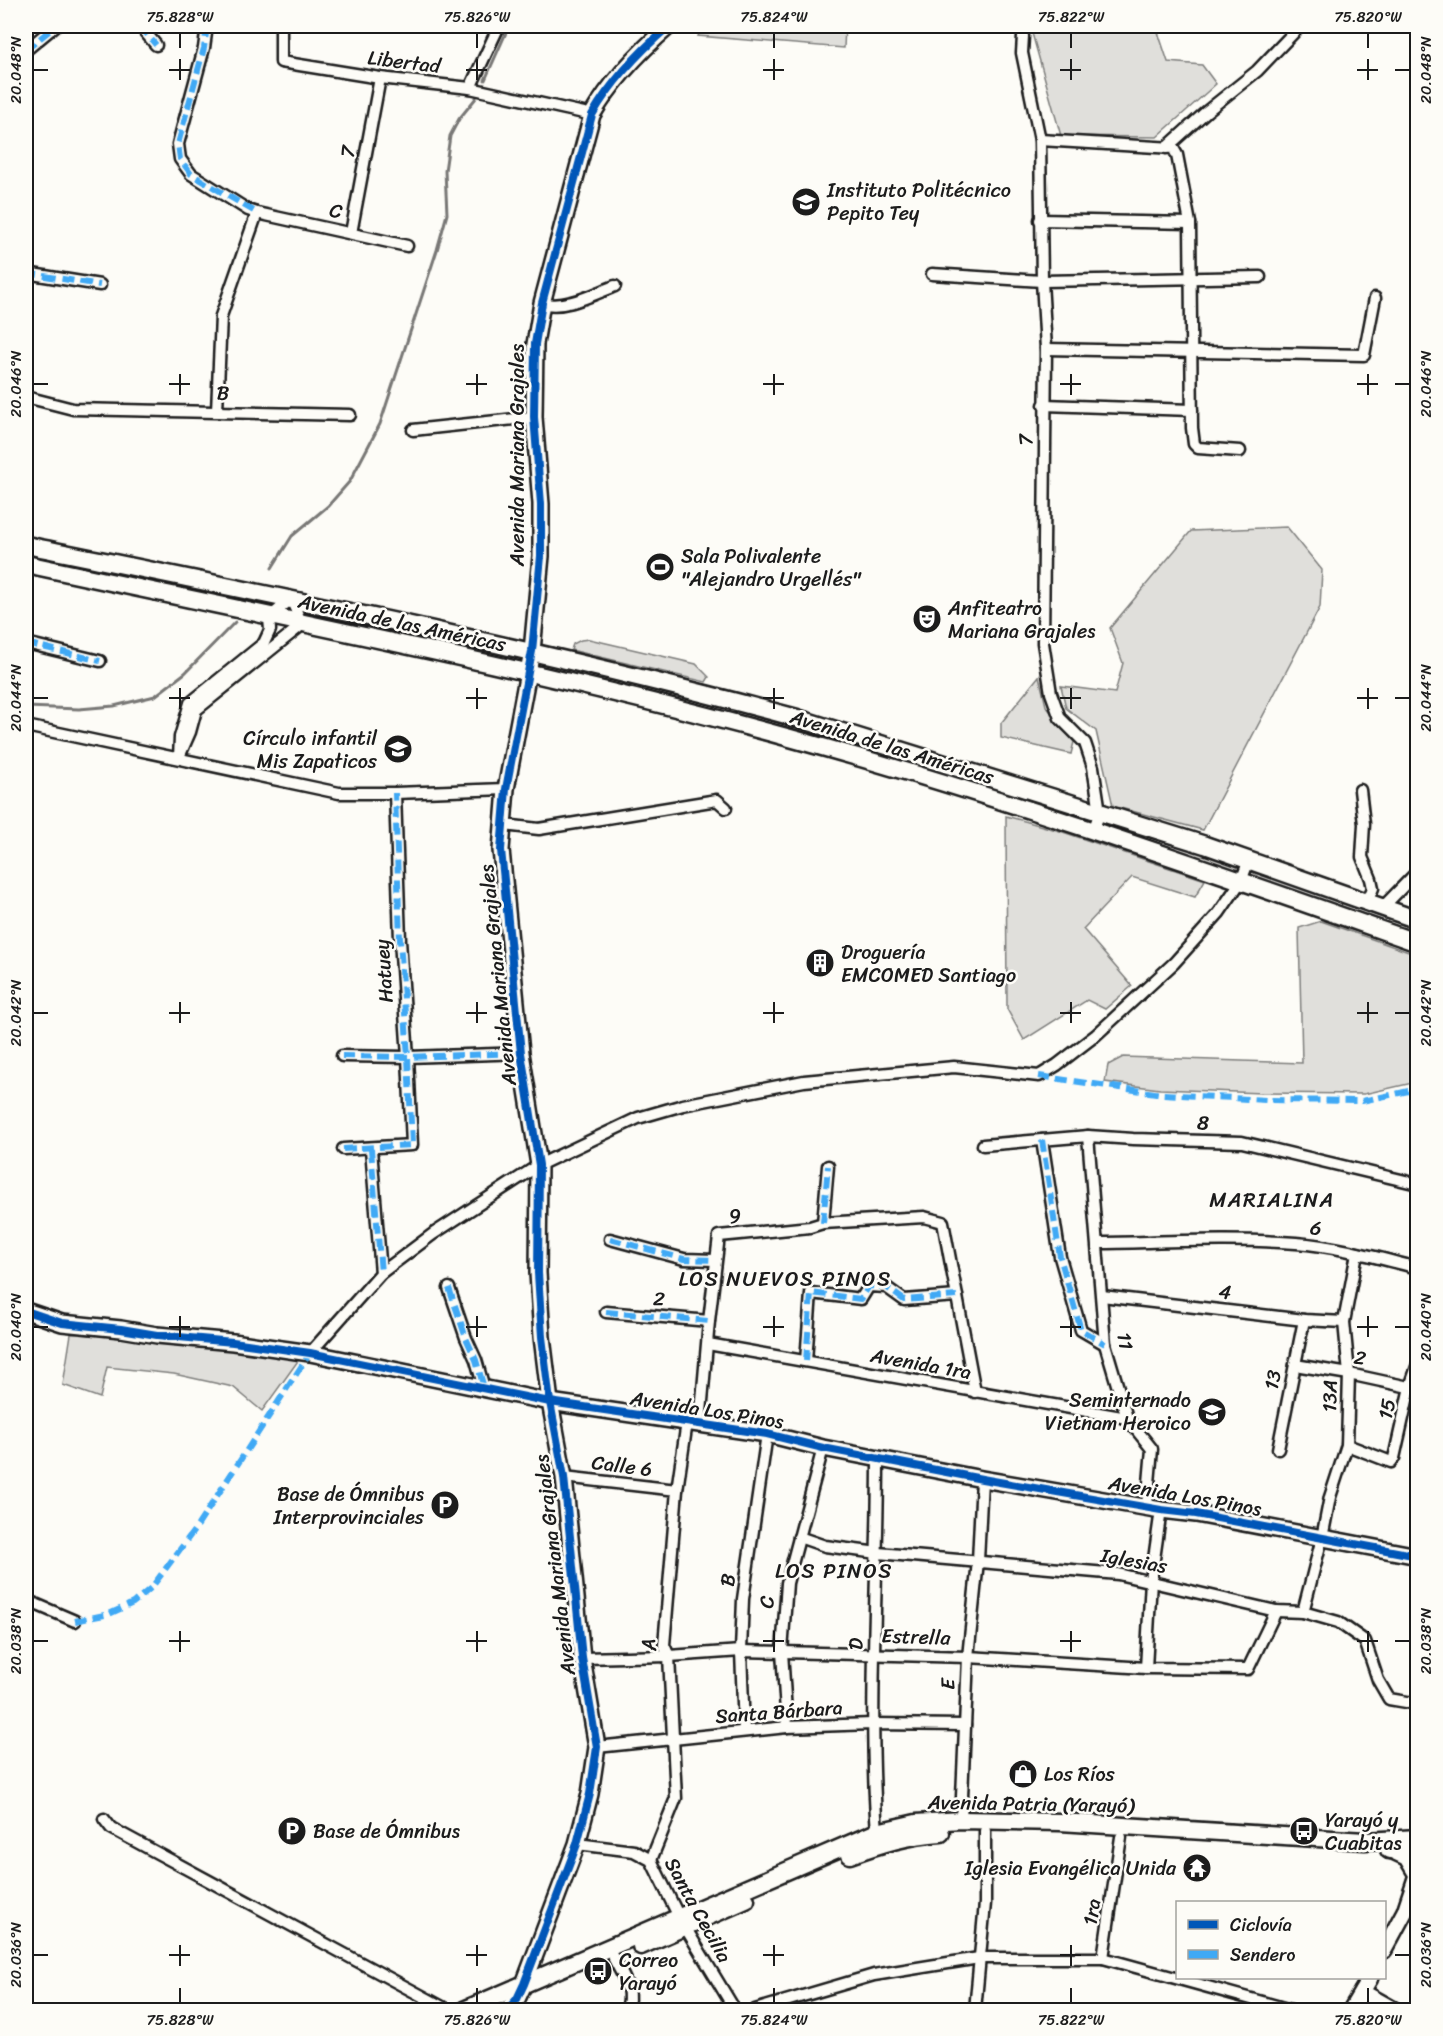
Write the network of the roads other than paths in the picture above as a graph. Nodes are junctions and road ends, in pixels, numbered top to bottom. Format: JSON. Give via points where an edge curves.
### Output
{"nodes":[{"id":1,"x":53,"y":26,"type":"edge"},
{"id":2,"x":140,"y":26,"type":"edge"},
{"id":3,"x":207,"y":26,"type":"edge"},
{"id":4,"x":281,"y":26,"type":"edge"},
{"id":5,"x":499,"y":26,"type":"edge"},
{"id":6,"x":669,"y":26,"type":"edge"},
{"id":7,"x":1300,"y":26,"type":"edge"},
{"id":8,"x":1023,"y":36,"type":"dead end"},
{"id":9,"x":156,"y":45,"type":"dead end"},
{"id":10,"x":26,"y":50,"type":"edge"},
{"id":11,"x":380,"y":78,"type":"junction"},
{"id":12,"x":470,"y":88,"type":"junction"},
{"id":13,"x":593,"y":115,"type":"junction"},
{"id":14,"x":1040,"y":140,"type":"junction"},
{"id":15,"x":1166,"y":148,"type":"junction"},
{"id":16,"x":257,"y":213,"type":"junction"},
{"id":17,"x":1041,"y":220,"type":"junction"},
{"id":18,"x":1190,"y":223,"type":"junction"},
{"id":19,"x":351,"y":233,"type":"junction"},
{"id":20,"x":407,"y":246,"type":"dead end"},
{"id":21,"x":26,"y":273,"type":"edge"},
{"id":22,"x":932,"y":274,"type":"dead end"},
{"id":23,"x":1260,"y":278,"type":"dead end"},
{"id":24,"x":1191,"y":280,"type":"junction"},
{"id":25,"x":1042,"y":281,"type":"junction"},
{"id":26,"x":100,"y":285,"type":"dead end"},
{"id":27,"x":615,"y":286,"type":"dead end"},
{"id":28,"x":1375,"y":298,"type":"dead end"},
{"id":29,"x":542,"y":303,"type":"junction"},
{"id":30,"x":1046,"y":349,"type":"junction"},
{"id":31,"x":1191,"y":352,"type":"junction"},
{"id":32,"x":26,"y":397,"type":"edge"},
{"id":33,"x":1044,"y":405,"type":"junction"},
{"id":34,"x":1191,"y":410,"type":"junction"},
{"id":35,"x":217,"y":411,"type":"junction"},
{"id":36,"x":350,"y":415,"type":"dead end"},
{"id":37,"x":534,"y":417,"type":"junction"},
{"id":38,"x":413,"y":430,"type":"dead end"},
{"id":39,"x":1240,"y":451,"type":"dead end"},
{"id":40,"x":26,"y":546,"type":"edge"},
{"id":41,"x":26,"y":564,"type":"edge"},
{"id":42,"x":291,"y":599,"type":"junction"},
{"id":43,"x":270,"y":616,"type":"junction"},
{"id":44,"x":301,"y":623,"type":"junction"},
{"id":45,"x":26,"y":643,"type":"edge"},
{"id":46,"x":532,"y":651,"type":"junction"},
{"id":47,"x":100,"y":661,"type":"dead end"},
{"id":48,"x":527,"y":672,"type":"junction"},
{"id":49,"x":26,"y":726,"type":"edge"},
{"id":50,"x":179,"y":758,"type":"junction"},
{"id":51,"x":506,"y":789,"type":"junction"},
{"id":52,"x":1360,"y":789,"type":"dead end"},
{"id":53,"x":394,"y":793,"type":"junction"},
{"id":54,"x":726,"y":808,"type":"dead end"},
{"id":55,"x":1100,"y":812,"type":"junction"},
{"id":56,"x":504,"y":825,"type":"junction"},
{"id":57,"x":1093,"y":831,"type":"junction"},
{"id":58,"x":1249,"y":860,"type":"junction"},
{"id":59,"x":1418,"y":871,"type":"edge"},
{"id":60,"x":1241,"y":881,"type":"junction"},
{"id":61,"x":1374,"y":905,"type":"junction"},
{"id":62,"x":1418,"y":920,"type":"edge"},
{"id":63,"x":1418,"y":943,"type":"edge"},
{"id":64,"x":521,"y":1053,"type":"junction"},
{"id":65,"x":342,"y":1056,"type":"dead end"},
{"id":66,"x":408,"y":1057,"type":"junction"},
{"id":67,"x":1088,"y":1136,"type":"junction"},
{"id":68,"x":1042,"y":1140,"type":"junction"},
{"id":69,"x":983,"y":1145,"type":"dead end"},
{"id":70,"x":343,"y":1149,"type":"dead end"},
{"id":71,"x":370,"y":1149,"type":"junction"},
{"id":72,"x":539,"y":1165,"type":"junction"},
{"id":73,"x":828,"y":1166,"type":"dead end"},
{"id":74,"x":1418,"y":1184,"type":"edge"},
{"id":75,"x":823,"y":1223,"type":"junction"},
{"id":76,"x":610,"y":1239,"type":"dead end"},
{"id":77,"x":1098,"y":1243,"type":"junction"},
{"id":78,"x":1357,"y":1253,"type":"junction"},
{"id":79,"x":715,"y":1260,"type":"junction"},
{"id":80,"x":1418,"y":1268,"type":"edge"},
{"id":81,"x":381,"y":1272,"type":"junction"},
{"id":82,"x":449,"y":1288,"type":"dead end"},
{"id":83,"x":957,"y":1296,"type":"junction"},
{"id":84,"x":1102,"y":1296,"type":"junction"},
{"id":85,"x":26,"y":1311,"type":"edge"},
{"id":86,"x":606,"y":1312,"type":"dead end"},
{"id":87,"x":1304,"y":1320,"type":"junction"},
{"id":88,"x":709,"y":1321,"type":"junction"},
{"id":89,"x":1344,"y":1322,"type":"junction"},
{"id":90,"x":708,"y":1344,"type":"junction"},
{"id":91,"x":1105,"y":1344,"type":"junction"},
{"id":92,"x":310,"y":1353,"type":"junction"},
{"id":93,"x":806,"y":1361,"type":"junction"},
{"id":94,"x":1418,"y":1364,"type":"edge"},
{"id":95,"x":1295,"y":1365,"type":"junction"},
{"id":96,"x":1349,"y":1374,"type":"junction"},
{"id":97,"x":484,"y":1388,"type":"junction"},
{"id":98,"x":1414,"y":1388,"type":"edge"},
{"id":99,"x":975,"y":1392,"type":"junction"},
{"id":100,"x":550,"y":1402,"type":"junction"},
{"id":101,"x":1127,"y":1418,"type":"junction"},
{"id":102,"x":693,"y":1423,"type":"junction"},
{"id":103,"x":767,"y":1434,"type":"junction"},
{"id":104,"x":1347,"y":1445,"type":"junction"},
{"id":105,"x":823,"y":1448,"type":"junction"},
{"id":106,"x":1278,"y":1449,"type":"dead end"},
{"id":107,"x":878,"y":1458,"type":"junction"},
{"id":108,"x":564,"y":1477,"type":"junction"},
{"id":109,"x":982,"y":1479,"type":"junction"},
{"id":110,"x":676,"y":1490,"type":"junction"},
{"id":111,"x":1154,"y":1508,"type":"junction"},
{"id":112,"x":799,"y":1537,"type":"junction"},
{"id":113,"x":1323,"y":1538,"type":"junction"},
{"id":114,"x":878,"y":1553,"type":"junction"},
{"id":115,"x":1418,"y":1556,"type":"edge"},
{"id":116,"x":978,"y":1561,"type":"junction"},
{"id":117,"x":1151,"y":1581,"type":"junction"},
{"id":118,"x":26,"y":1600,"type":"edge"},
{"id":119,"x":1276,"y":1611,"type":"junction"},
{"id":120,"x":1303,"y":1612,"type":"junction"},
{"id":121,"x":75,"y":1621,"type":"dead end"},
{"id":122,"x":741,"y":1651,"type":"junction"},
{"id":123,"x":782,"y":1652,"type":"junction"},
{"id":124,"x":873,"y":1654,"type":"junction"},
{"id":125,"x":669,"y":1656,"type":"junction"},
{"id":126,"x":968,"y":1657,"type":"junction"},
{"id":127,"x":582,"y":1658,"type":"junction"},
{"id":128,"x":1146,"y":1668,"type":"junction"},
{"id":129,"x":1418,"y":1704,"type":"edge"},
{"id":130,"x":872,"y":1724,"type":"junction"},
{"id":131,"x":965,"y":1725,"type":"junction"},
{"id":132,"x":787,"y":1727,"type":"junction"},
{"id":133,"x":744,"y":1731,"type":"junction"},
{"id":134,"x":673,"y":1738,"type":"junction"},
{"id":135,"x":597,"y":1747,"type":"junction"},
{"id":136,"x":104,"y":1819,"type":"dead end"},
{"id":137,"x":961,"y":1820,"type":"junction"},
{"id":138,"x":1060,"y":1828,"type":"junction"},
{"id":139,"x":984,"y":1831,"type":"junction"},
{"id":140,"x":877,"y":1832,"type":"junction"},
{"id":141,"x":1121,"y":1837,"type":"junction"},
{"id":142,"x":1418,"y":1838,"type":"edge"},
{"id":143,"x":577,"y":1844,"type":"junction"},
{"id":144,"x":1418,"y":1849,"type":"edge"},
{"id":145,"x":1391,"y":1850,"type":"junction"},
{"id":146,"x":651,"y":1860,"type":"junction"},
{"id":147,"x":1417,"y":1873,"type":"edge"},
{"id":148,"x":682,"y":1922,"type":"junction"},
{"id":149,"x":1386,"y":1946,"type":"edge"},
{"id":150,"x":613,"y":1958,"type":"junction"},
{"id":151,"x":979,"y":1958,"type":"junction"},
{"id":152,"x":1103,"y":1958,"type":"junction"},
{"id":153,"x":1176,"y":1978,"type":"edge"},
{"id":154,"x":1179,"y":1979,"type":"edge"},
{"id":155,"x":1369,"y":1979,"type":"edge"},
{"id":156,"x":1362,"y":1992,"type":"junction"},
{"id":157,"x":516,"y":1998,"type":"edge"},
{"id":158,"x":448,"y":2010,"type":"edge"},
{"id":159,"x":464,"y":2010,"type":"edge"},
{"id":160,"x":491,"y":2010,"type":"edge"},
{"id":161,"x":626,"y":2010,"type":"edge"},
{"id":162,"x":735,"y":2010,"type":"edge"},
{"id":163,"x":755,"y":2010,"type":"edge"},
{"id":164,"x":975,"y":2010,"type":"edge"},
{"id":165,"x":1291,"y":2010,"type":"edge"},
{"id":166,"x":1352,"y":2010,"type":"edge"},
{"id":167,"x":1394,"y":2010,"type":"edge"}],
"edges":[{"from":1,"to":10,"type":"street"},
{"from":2,"to":9,"type":"street"},
{"from":3,"to":16,"type":"street","name":"C","via":[[178,144],[180,159],[190,174]]},
{"from":4,"to":11,"type":"street","name":"Libertad","via":[[281,62]]},
{"from":5,"to":12,"type":"street"},
{"from":6,"to":13,"type":"street","name":"Avenida Mariana Grajales","via":[[625,68],[605,92]]},
{"from":7,"to":15,"type":"street","via":[[1257,71]]},
{"from":8,"to":14,"type":"street","name":"7","via":[[1022,53]]},
{"from":11,"to":12,"type":"street","name":"Libertad"},
{"from":11,"to":19,"type":"street","name":"7"},
{"from":12,"to":13,"type":"street","name":"Libertad"},
{"from":13,"to":29,"type":"street","name":"Avenida Mariana Grajales"},
{"from":14,"to":15,"type":"street"},
{"from":14,"to":17,"type":"street","name":"7"},
{"from":15,"to":18,"type":"street","via":[[1173,148],[1176,155]]},
{"from":16,"to":19,"type":"street","name":"C"},
{"from":16,"to":35,"type":"street","via":[[221,316]]},
{"from":17,"to":18,"type":"street"},
{"from":17,"to":25,"type":"street","name":"7"},
{"from":18,"to":24,"type":"street"},
{"from":19,"to":20,"type":"street","name":"C"},
{"from":21,"to":26,"type":"street"},
{"from":22,"to":25,"type":"street"},
{"from":23,"to":24,"type":"street"},
{"from":24,"to":25,"type":"street"},
{"from":24,"to":31,"type":"street"},
{"from":25,"to":30,"type":"street","name":"7"},
{"from":27,"to":29,"type":"street","via":[[552,306]]},
{"from":28,"to":31,"type":"street","via":[[1364,355]]},
{"from":29,"to":37,"type":"street","name":"Avenida Mariana Grajales","via":[[535,344]]},
{"from":30,"to":31,"type":"street"},
{"from":30,"to":33,"type":"street","name":"7"},
{"from":31,"to":34,"type":"street"},
{"from":32,"to":35,"type":"street","name":"B","via":[[73,409]]},
{"from":33,"to":34,"type":"street"},
{"from":33,"to":55,"type":"street","name":"7","via":[[1044,656],[1060,718],[1085,743]]},
{"from":34,"to":39,"type":"street","via":[[1194,444],[1198,448]]},
{"from":35,"to":36,"type":"street","name":"B"},
{"from":37,"to":38,"type":"street"},
{"from":37,"to":46,"type":"street","name":"Avenida Mariana Grajales","via":[[541,556]]},
{"from":40,"to":42,"type":"main road","name":"Avenida de las Américas"},
{"from":41,"to":43,"type":"main road","name":"Avenida de las Américas"},
{"from":42,"to":43,"type":"street"},
{"from":42,"to":44,"type":"street"},
{"from":42,"to":46,"type":"main road","name":"Avenida de las Américas"},
{"from":43,"to":44,"type":"main road","name":"Avenida de las Américas"},
{"from":43,"to":50,"type":"street","via":[[270,630],[264,643],[190,703],[180,737]]},
{"from":44,"to":48,"type":"main road","name":"Avenida de las Américas"},
{"from":44,"to":50,"type":"street","via":[[196,710]]},
{"from":45,"to":47,"type":"street"},
{"from":46,"to":48,"type":"street","name":"Avenida Mariana Grajales"},
{"from":46,"to":55,"type":"main road","name":"Avenida de las Américas","via":[[797,718]]},
{"from":48,"to":51,"type":"street","name":"Avenida Mariana Grajales"},
{"from":48,"to":57,"type":"main road","name":"Avenida de las Américas","via":[[790,738]]},
{"from":49,"to":50,"type":"street"},
{"from":50,"to":53,"type":"street","via":[[339,793]]},
{"from":51,"to":53,"type":"street"},
{"from":51,"to":56,"type":"street","name":"Avenida Mariana Grajales"},
{"from":52,"to":61,"type":"street","via":[[1362,857],[1371,879]]},
{"from":53,"to":66,"type":"street","name":"Hatuey"},
{"from":54,"to":56,"type":"street","via":[[717,800],[539,829]]},
{"from":55,"to":57,"type":"street","name":"7"},
{"from":55,"to":58,"type":"main road","name":"Avenida de las Américas"},
{"from":56,"to":64,"type":"street","name":"Avenida Mariana Grajales","via":[[501,850]]},
{"from":57,"to":60,"type":"main road","name":"Avenida de las Américas"},
{"from":58,"to":60,"type":"street"},
{"from":58,"to":61,"type":"main road","name":"Avenida de las Américas"},
{"from":59,"to":61,"type":"street"},
{"from":60,"to":63,"type":"main road","name":"Avenida de las Américas"},
{"from":60,"to":72,"type":"street","via":[[1219,913],[1174,963],[1096,1035],[1039,1076],[954,1067],[804,1081],[638,1118]]},
{"from":61,"to":62,"type":"main road","name":"Avenida de las Américas"},
{"from":64,"to":66,"type":"street"},
{"from":64,"to":72,"type":"street","name":"Avenida Mariana Grajales"},
{"from":65,"to":66,"type":"street"},
{"from":66,"to":71,"type":"street","name":"Hatuey","via":[[412,1145]]},
{"from":67,"to":68,"type":"street","name":"8"},
{"from":67,"to":74,"type":"street","name":"8","via":[[1242,1142]]},
{"from":67,"to":77,"type":"street","name":"11"},
{"from":68,"to":69,"type":"street","name":"8"},
{"from":68,"to":91,"type":"street","via":[[1060,1257],[1081,1330]]},
{"from":70,"to":71,"type":"street"},
{"from":71,"to":81,"type":"street"},
{"from":72,"to":81,"type":"street"},
{"from":72,"to":100,"type":"street","name":"Avenida Mariana Grajales","via":[[538,1273]]},
{"from":73,"to":75,"type":"street"},
{"from":75,"to":79,"type":"street","name":"9","via":[[719,1236]]},
{"from":75,"to":83,"type":"street","name":"9","via":[[924,1217],[943,1222]]},
{"from":76,"to":79,"type":"street","via":[[684,1258]]},
{"from":77,"to":78,"type":"street","name":"6","via":[[1298,1243]]},
{"from":77,"to":84,"type":"street","name":"11"},
{"from":78,"to":80,"type":"street","name":"6"},
{"from":78,"to":89,"type":"street","name":"13A"},
{"from":79,"to":88,"type":"street","name":"9"},
{"from":81,"to":92,"type":"street"},
{"from":82,"to":97,"type":"street"},
{"from":83,"to":93,"type":"street","via":[[904,1300],[886,1287],[868,1286],[861,1299],[811,1293]]},
{"from":83,"to":99,"type":"street"},
{"from":84,"to":87,"type":"street","name":"4"},
{"from":84,"to":91,"type":"street","name":"11"},
{"from":85,"to":92,"type":"street","name":"Avenida Los Pinos","via":[[62,1323]]},
{"from":86,"to":88,"type":"street","name":"2"},
{"from":87,"to":89,"type":"street","name":"4"},
{"from":87,"to":95,"type":"street","name":"13"},
{"from":88,"to":90,"type":"street","name":"9"},
{"from":89,"to":96,"type":"street","name":"13A"},
{"from":90,"to":93,"type":"street","name":"Avenida 1ra"},
{"from":90,"to":102,"type":"street","name":"9"},
{"from":91,"to":101,"type":"street","name":"11"},
{"from":92,"to":97,"type":"street","name":"Avenida Los Pinos"},
{"from":93,"to":99,"type":"street","name":"Avenida 1ra"},
{"from":94,"to":98,"type":"street","name":"15"},
{"from":95,"to":96,"type":"street","name":"2"},
{"from":95,"to":106,"type":"street","name":"13"},
{"from":96,"to":98,"type":"street","name":"2"},
{"from":96,"to":104,"type":"street","name":"13A"},
{"from":97,"to":100,"type":"street","name":"Avenida Los Pinos"},
{"from":98,"to":104,"type":"street","name":"15","via":[[1391,1462]]},
{"from":99,"to":101,"type":"street","name":"Avenida 1ra"},
{"from":100,"to":102,"type":"street","name":"Avenida Los Pinos"},
{"from":100,"to":108,"type":"street","name":"Avenida Mariana Grajales"},
{"from":101,"to":111,"type":"street","name":"11","via":[[1152,1449]]},
{"from":102,"to":103,"type":"street","name":"Avenida Los Pinos"},
{"from":102,"to":110,"type":"street","name":"A"},
{"from":103,"to":105,"type":"street","name":"Avenida Los Pinos"},
{"from":103,"to":122,"type":"street","name":"B","via":[[743,1599]]},
{"from":104,"to":113,"type":"street","name":"13A","via":[[1330,1497]]},
{"from":105,"to":107,"type":"street","name":"Avenida Los Pinos"},
{"from":105,"to":112,"type":"street","name":"C"},
{"from":107,"to":109,"type":"street","name":"Avenida Los Pinos"},
{"from":107,"to":114,"type":"street","name":"D"},
{"from":108,"to":110,"type":"street","name":"Calle 6"},
{"from":108,"to":127,"type":"street","name":"Avenida Mariana Grajales"},
{"from":109,"to":111,"type":"street","name":"Avenida Los Pinos"},
{"from":109,"to":116,"type":"street","name":"E"},
{"from":110,"to":125,"type":"street","name":"A","via":[[664,1645]]},
{"from":111,"to":113,"type":"street","name":"Avenida Los Pinos"},
{"from":111,"to":117,"type":"street","name":"11"},
{"from":112,"to":114,"type":"street","name":"Iglesias","via":[[825,1546]]},
{"from":112,"to":123,"type":"street","name":"C","via":[[787,1583]]},
{"from":113,"to":115,"type":"street","name":"Avenida Los Pinos"},
{"from":113,"to":120,"type":"street"},
{"from":114,"to":116,"type":"street","name":"Iglesias"},
{"from":114,"to":124,"type":"street","name":"D"},
{"from":116,"to":117,"type":"street","name":"Iglesias","via":[[1118,1574]]},
{"from":116,"to":126,"type":"street","name":"E"},
{"from":117,"to":119,"type":"street","name":"Iglesias"},
{"from":117,"to":128,"type":"street","name":"11"},
{"from":118,"to":121,"type":"street"},
{"from":119,"to":120,"type":"street","name":"Iglesias"},
{"from":119,"to":128,"type":"street","name":"Estrella","via":[[1248,1669]]},
{"from":120,"to":129,"type":"street","name":"Iglesias","via":[[1338,1622],[1365,1641],[1389,1699]]},
{"from":122,"to":123,"type":"street","name":"Estrella"},
{"from":122,"to":125,"type":"street","name":"Estrella"},
{"from":122,"to":133,"type":"street","name":"B"},
{"from":123,"to":124,"type":"street","name":"Estrella"},
{"from":123,"to":132,"type":"street","name":"C"},
{"from":124,"to":126,"type":"street","name":"Estrella"},
{"from":124,"to":130,"type":"street","name":"D"},
{"from":125,"to":127,"type":"street","name":"Estrella"},
{"from":125,"to":134,"type":"street","name":"A"},
{"from":126,"to":128,"type":"street","name":"Estrella"},
{"from":126,"to":131,"type":"street","name":"E"},
{"from":127,"to":135,"type":"street","name":"Avenida Mariana Grajales"},
{"from":130,"to":131,"type":"street","name":"Santa Bárbara"},
{"from":130,"to":132,"type":"street","name":"Santa Bárbara"},
{"from":130,"to":140,"type":"street","name":"D"},
{"from":131,"to":137,"type":"street","name":"E"},
{"from":132,"to":133,"type":"street","name":"Santa Bárbara"},
{"from":133,"to":134,"type":"street","name":"Santa Bárbara"},
{"from":134,"to":135,"type":"street","name":"Santa Bárbara"},
{"from":134,"to":146,"type":"street","name":"A","via":[[676,1798]]},
{"from":135,"to":143,"type":"street","name":"Avenida Mariana Grajales"},
{"from":136,"to":158,"type":"street","via":[[111,1827]]},
{"from":137,"to":138,"type":"main road","name":"Avenida Patria (Yarayó)"},
{"from":137,"to":140,"type":"main road","name":"Avenida Patria (Yarayó)","via":[[916,1823]]},
{"from":138,"to":139,"type":"main road","name":"Avenida Patria (Yarayó)"},
{"from":138,"to":141,"type":"main road","name":"Avenida Patria (Yarayó)"},
{"from":138,"to":142,"type":"main road","name":"Avenida Patria (Yarayó)","via":[[1343,1840]]},
{"from":139,"to":148,"type":"main road","name":"Avenida Patria (Yarayó)","via":[[920,1834],[881,1843]]},
{"from":139,"to":151,"type":"street","via":[[985,1903]]},
{"from":140,"to":148,"type":"main road","name":"Avenida Patria (Yarayó)"},
{"from":141,"to":145,"type":"main road","name":"Avenida Patria (Yarayó)"},
{"from":141,"to":152,"type":"street","name":"1ra"},
{"from":143,"to":146,"type":"street","name":"Santa Cecilia","via":[[634,1851]]},
{"from":143,"to":157,"type":"street","name":"Avenida Mariana Grajales"},
{"from":144,"to":145,"type":"main road","name":"Avenida Patria (Yarayó)"},
{"from":145,"to":147,"type":"main road","via":[[1407,1857]]},
{"from":146,"to":148,"type":"street","name":"Santa Cecilia"},
{"from":147,"to":149,"type":"street","via":[[1405,1911]]},
{"from":148,"to":150,"type":"main road","name":"Avenida Patria (Yarayó)"},
{"from":148,"to":157,"type":"main road","name":"Avenida Patria (Yarayó)"},
{"from":148,"to":162,"type":"street","name":"Santa Cecilia"},
{"from":150,"to":157,"type":"main road","name":"Avenida Patria (Yarayó)"},
{"from":150,"to":161,"type":"street","via":[[630,1991]]},
{"from":151,"to":152,"type":"street"},
{"from":151,"to":163,"type":"street","via":[[874,1975]]},
{"from":151,"to":164,"type":"street"},
{"from":152,"to":153,"type":"street"},
{"from":154,"to":165,"type":"street"},
{"from":155,"to":156,"type":"street"},
{"from":156,"to":166,"type":"street"},
{"from":156,"to":167,"type":"street"},
{"from":157,"to":159,"type":"main road","name":"Avenida Patria (Yarayó)"},
{"from":157,"to":160,"type":"main road","name":"Avenida Patria (Yarayó)"}]}
